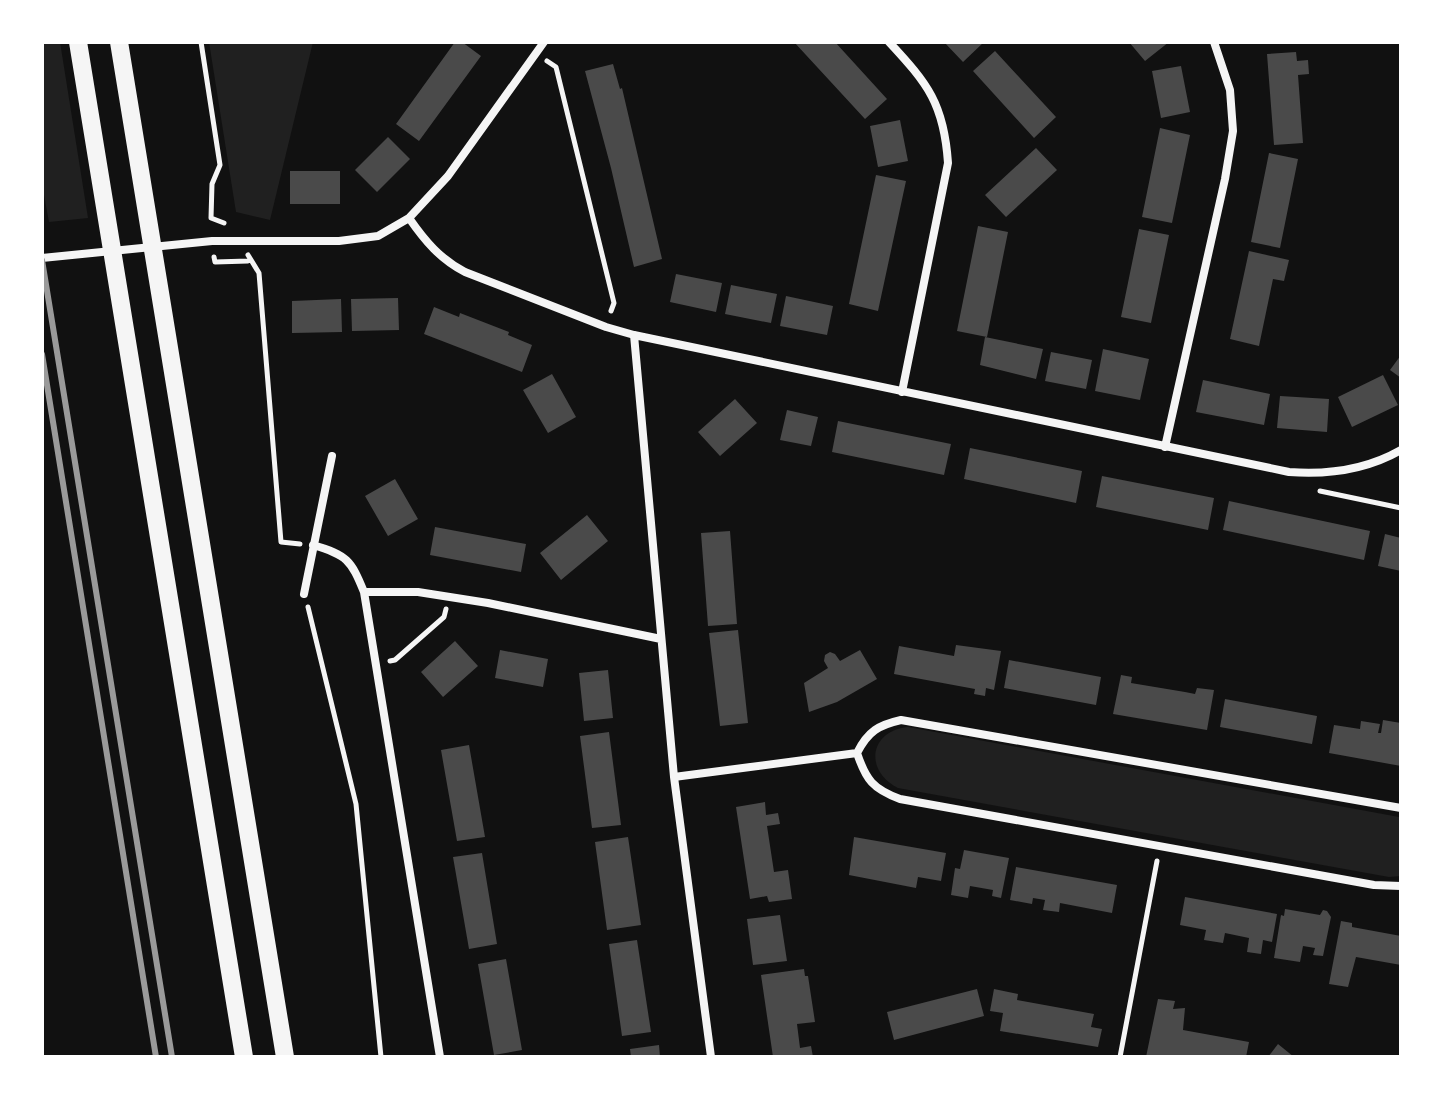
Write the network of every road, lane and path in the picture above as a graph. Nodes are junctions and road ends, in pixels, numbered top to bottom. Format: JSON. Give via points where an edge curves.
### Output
{"nodes":[{"id":1,"x":78,"y":42,"type":"edge"},
{"id":2,"x":119,"y":42,"type":"edge"},
{"id":3,"x":201,"y":42,"type":"edge"},
{"id":4,"x":544,"y":42,"type":"edge"},
{"id":5,"x":889,"y":42,"type":"edge"},
{"id":6,"x":1214,"y":42,"type":"edge"},
{"id":7,"x":537,"y":53,"type":"junction"},
{"id":8,"x":409,"y":218,"type":"junction"},
{"id":9,"x":232,"y":226,"type":"dead end"},
{"id":10,"x":214,"y":257,"type":"dead end"},
{"id":11,"x":42,"y":258,"type":"edge"},
{"id":12,"x":606,"y":327,"type":"junction"},
{"id":13,"x":634,"y":335,"type":"junction"},
{"id":14,"x":902,"y":392,"type":"junction"},
{"id":15,"x":1165,"y":447,"type":"junction"},
{"id":16,"x":1401,"y":450,"type":"edge"},
{"id":17,"x":332,"y":456,"type":"dead end"},
{"id":18,"x":1318,"y":474,"type":"junction"},
{"id":19,"x":1401,"y":508,"type":"edge"},
{"id":20,"x":281,"y":542,"type":"dead end"},
{"id":21,"x":313,"y":545,"type":"junction"},
{"id":22,"x":364,"y":592,"type":"junction"},
{"id":23,"x":304,"y":594,"type":"joint"},
{"id":24,"x":448,"y":597,"type":"junction"},
{"id":25,"x":661,"y":639,"type":"junction"},
{"id":26,"x":375,"y":664,"type":"junction"},
{"id":27,"x":857,"y":753,"type":"junction"},
{"id":28,"x":674,"y":777,"type":"junction"},
{"id":29,"x":1401,"y":808,"type":"edge"},
{"id":30,"x":1160,"y":847,"type":"junction"},
{"id":31,"x":1401,"y":886,"type":"edge"},
{"id":32,"x":244,"y":1057,"type":"edge"},
{"id":33,"x":285,"y":1057,"type":"edge"},
{"id":34,"x":381,"y":1057,"type":"edge"},
{"id":35,"x":440,"y":1057,"type":"edge"},
{"id":36,"x":711,"y":1057,"type":"edge"},
{"id":37,"x":1120,"y":1057,"type":"edge"}],
"edges":[{"from":1,"to":32,"type":"highway"},
{"from":2,"to":33,"type":"highway"},
{"from":3,"to":9,"type":"path","via":[[220,165],[212,184],[211,218]]},
{"from":4,"to":7,"type":"street"},
{"from":5,"to":14,"type":"street","via":[[935,99],[946,131],[948,163]]},
{"from":6,"to":15,"type":"street","via":[[1230,90],[1233,131]]},
{"from":7,"to":8,"type":"street","via":[[448,176]]},
{"from":7,"to":12,"type":"path","via":[[556,67],[614,303]]},
{"from":8,"to":11,"type":"street","via":[[378,236],[339,241],[240,241]]},
{"from":8,"to":12,"type":"street","via":[[431,248],[465,272]]},
{"from":10,"to":20,"type":"path","via":[[215,262],[252,260],[259,273]]},
{"from":12,"to":13,"type":"street"},
{"from":13,"to":14,"type":"street"},
{"from":13,"to":25,"type":"street"},
{"from":14,"to":15,"type":"street"},
{"from":15,"to":18,"type":"street"},
{"from":16,"to":18,"type":"street","via":[[1345,471]]},
{"from":17,"to":21,"type":"street"},
{"from":18,"to":19,"type":"path","via":[[1313,490]]},
{"from":21,"to":22,"type":"street","via":[[336,552],[354,566]]},
{"from":21,"to":23,"type":"street"},
{"from":22,"to":24,"type":"street"},
{"from":22,"to":26,"type":"street"},
{"from":23,"to":34,"type":"path","via":[[356,804]]},
{"from":24,"to":25,"type":"street"},
{"from":24,"to":26,"type":"path","via":[[444,617],[395,660]]},
{"from":25,"to":28,"type":"street"},
{"from":26,"to":35,"type":"street"},
{"from":27,"to":28,"type":"street"},
{"from":27,"to":29,"type":"street","via":[[880,725],[901,720]]},
{"from":27,"to":30,"type":"street","via":[[879,791],[900,799]]},
{"from":28,"to":36,"type":"street"},
{"from":30,"to":31,"type":"street"},
{"from":30,"to":37,"type":"path"}]}
